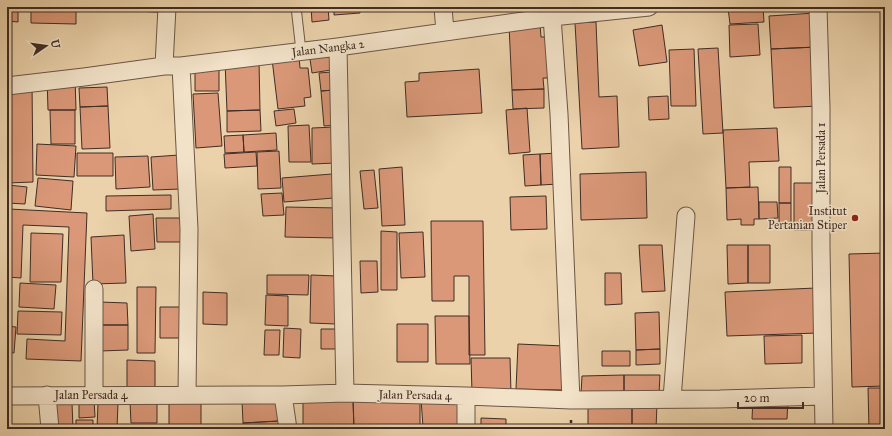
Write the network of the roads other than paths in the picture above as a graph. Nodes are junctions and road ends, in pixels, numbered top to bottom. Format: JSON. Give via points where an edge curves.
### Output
{"nodes":[{"id":1,"x":167,"y":7,"type":"edge"},
{"id":2,"x":296,"y":7,"type":"edge"},
{"id":3,"x":443,"y":7,"type":"edge"},
{"id":4,"x":649,"y":7,"type":"edge"},
{"id":5,"x":818,"y":7,"type":"edge"},
{"id":6,"x":552,"y":17,"type":"junction"},
{"id":7,"x":445,"y":32,"type":"junction"},
{"id":8,"x":338,"y":46,"type":"junction"},
{"id":9,"x":301,"y":51,"type":"junction"},
{"id":10,"x":164,"y":66,"type":"junction"},
{"id":11,"x":181,"y":66,"type":"junction"},
{"id":12,"x":7,"y":86,"type":"edge"},
{"id":13,"x":686,"y":216,"type":"dead end"},
{"id":14,"x":94,"y":289,"type":"dead end"},
{"id":15,"x":345,"y":393,"type":"junction"},
{"id":16,"x":47,"y":395,"type":"junction"},
{"id":17,"x":94,"y":395,"type":"junction"},
{"id":18,"x":187,"y":395,"type":"junction"},
{"id":19,"x":283,"y":395,"type":"junction"},
{"id":20,"x":7,"y":396,"type":"edge"},
{"id":21,"x":466,"y":396,"type":"junction"},
{"id":22,"x":823,"y":396,"type":"junction"},
{"id":23,"x":672,"y":398,"type":"junction"},
{"id":24,"x":571,"y":400,"type":"junction"},
{"id":25,"x":50,"y":429,"type":"edge"},
{"id":26,"x":288,"y":429,"type":"edge"},
{"id":27,"x":466,"y":429,"type":"edge"},
{"id":28,"x":824,"y":429,"type":"edge"}],
"edges":[{"from":1,"to":10,"type":"street"},
{"from":2,"to":9,"type":"lane"},
{"from":3,"to":7,"type":"street"},
{"from":4,"to":6,"type":"street","name":"Jalan Nangka 2"},
{"from":5,"to":22,"type":"street","name":"Jalan Persada 1"},
{"from":6,"to":7,"type":"street","name":"Jalan Nangka 2"},
{"from":6,"to":24,"type":"street","via":[[559,114]]},
{"from":7,"to":8,"type":"street","name":"Jalan Nangka 2"},
{"from":8,"to":9,"type":"street","name":"Jalan Nangka 2"},
{"from":8,"to":15,"type":"street"},
{"from":9,"to":11,"type":"street","name":"Jalan Nangka 2"},
{"from":10,"to":11,"type":"street","name":"Jalan Nangka 2"},
{"from":10,"to":12,"type":"street","name":"Jalan Nangka 2"},
{"from":11,"to":18,"type":"street","via":[[189,228]]},
{"from":13,"to":23,"type":"street"},
{"from":14,"to":17,"type":"street"},
{"from":15,"to":19,"type":"street","name":"Jalan Persada 4"},
{"from":15,"to":21,"type":"street","name":"Jalan Persada 4"},
{"from":16,"to":17,"type":"street","name":"Jalan Persada 4"},
{"from":16,"to":20,"type":"street","name":"Jalan Persada 4"},
{"from":16,"to":25,"type":"street"},
{"from":17,"to":18,"type":"street","name":"Jalan Persada 4"},
{"from":18,"to":19,"type":"street","name":"Jalan Persada 4"},
{"from":19,"to":26,"type":"street"},
{"from":21,"to":24,"type":"street","name":"Jalan Persada 4"},
{"from":21,"to":27,"type":"street"},
{"from":22,"to":23,"type":"street","name":"Jalan Persada 4"},
{"from":22,"to":28,"type":"street","name":"Jalan Persada 1"},
{"from":23,"to":24,"type":"street","name":"Jalan Persada 4"}]}
